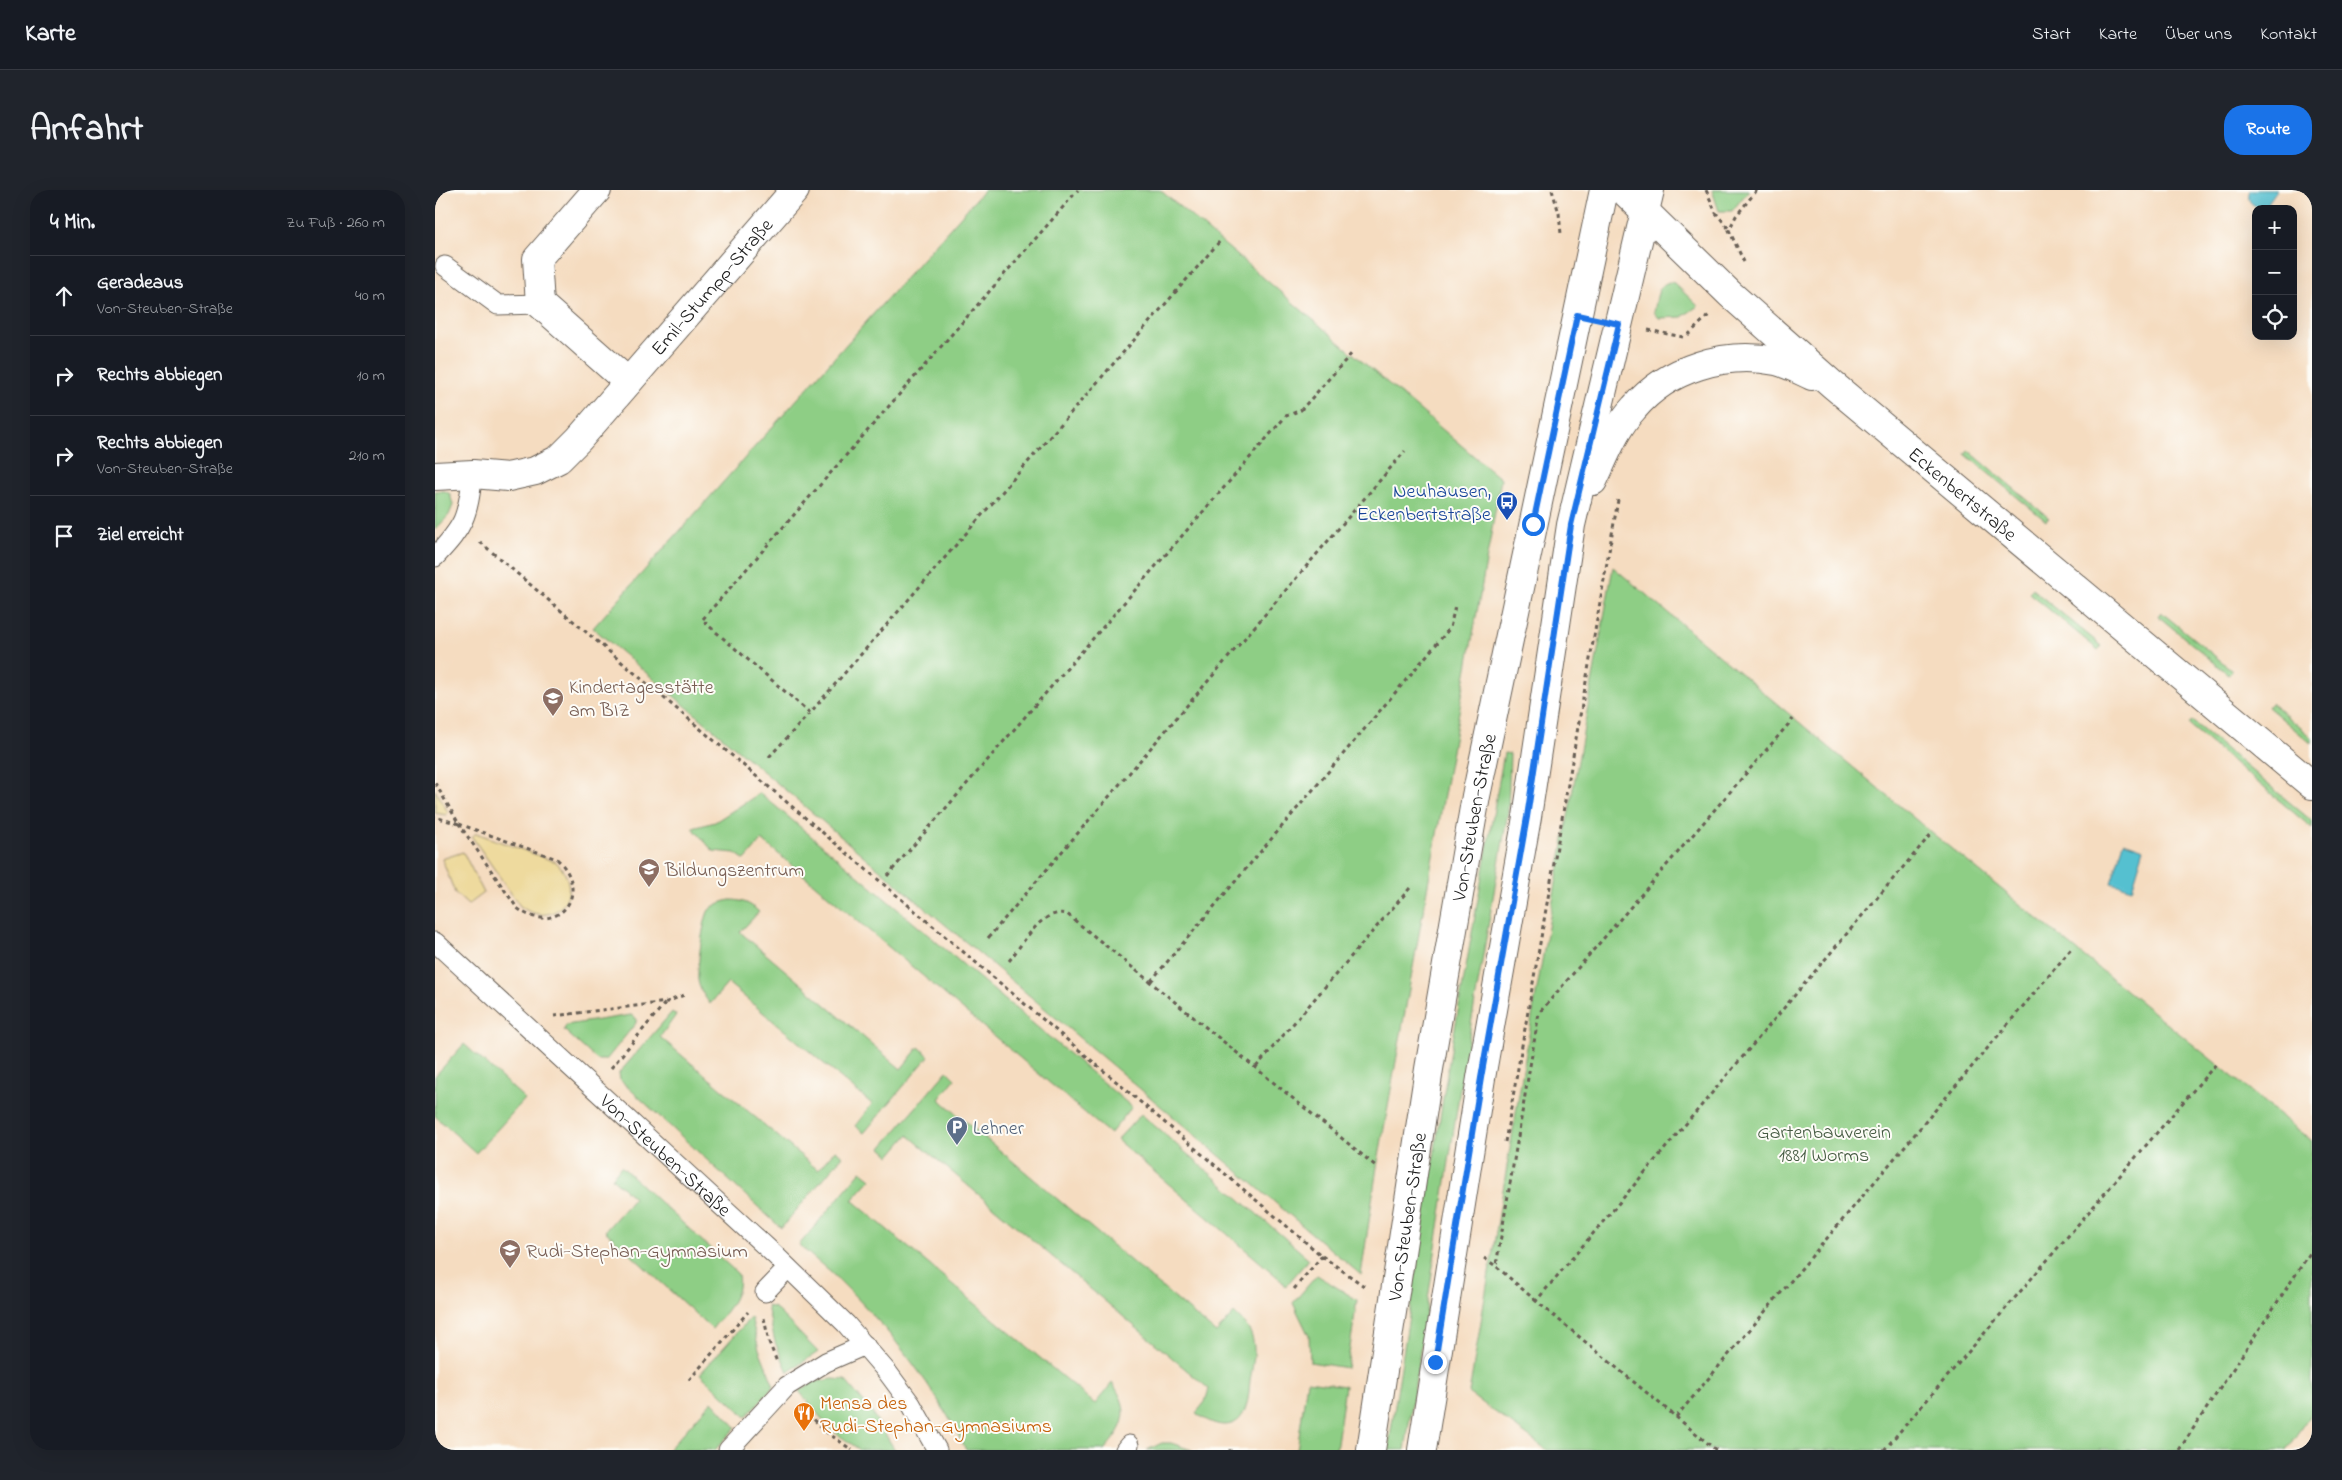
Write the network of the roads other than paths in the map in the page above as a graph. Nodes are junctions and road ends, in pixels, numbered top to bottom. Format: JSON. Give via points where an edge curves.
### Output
{"nodes":[{"id":1,"x":597,"y":190,"type":"edge"},
{"id":2,"x":795,"y":190,"type":"edge"},
{"id":3,"x":1604,"y":190,"type":"edge"},
{"id":4,"x":1623,"y":190,"type":"edge"},
{"id":5,"x":1648,"y":200,"type":"edge"},
{"id":6,"x":445,"y":266,"type":"dead end"},
{"id":7,"x":540,"y":304,"type":"junction"},
{"id":8,"x":628,"y":382,"type":"junction"},
{"id":9,"x":1833,"y":385,"type":"junction"},
{"id":10,"x":473,"y":474,"type":"junction"},
{"id":11,"x":435,"y":476,"type":"edge"},
{"id":12,"x":1571,"y":525,"type":"junction"},
{"id":13,"x":435,"y":557,"type":"edge"},
{"id":14,"x":2312,"y":785,"type":"edge"},
{"id":15,"x":435,"y":942,"type":"edge"},
{"id":16,"x":788,"y":1268,"type":"junction"},
{"id":17,"x":765,"y":1292,"type":"road end"},
{"id":18,"x":865,"y":1345,"type":"junction"},
{"id":19,"x":728,"y":1450,"type":"edge"},
{"id":20,"x":937,"y":1450,"type":"edge"},
{"id":21,"x":1371,"y":1450,"type":"edge"},
{"id":22,"x":1422,"y":1450,"type":"edge"}],
"edges":[{"from":1,"to":7,"type":"street","via":[[537,259]]},
{"from":2,"to":8,"type":"street","name":"Emil-Stumpp-Straße"},
{"from":3,"to":21,"type":"street","name":"Von-Steuben-Straße","via":[[1476,796],[1428,1078]]},
{"from":4,"to":5,"type":"street","name":"Eckenbertstraße"},
{"from":5,"to":9,"type":"street","name":"Eckenbertstraße","via":[[1730,294]]},
{"from":5,"to":12,"type":"street"},
{"from":6,"to":7,"type":"lane","via":[[498,305]]},
{"from":7,"to":8,"type":"street"},
{"from":8,"to":10,"type":"street","name":"Emil-Stumpp-Straße","via":[[559,459],[535,471],[508,477]]},
{"from":9,"to":12,"type":"street","via":[[1778,362],[1751,359],[1726,360],[1697,367],[1665,380],[1633,408],[1620,427]]},
{"from":9,"to":14,"type":"street","name":"Eckenbertstraße"},
{"from":10,"to":11,"type":"street","name":"Emil-Stumpp-Straße"},
{"from":10,"to":13,"type":"lane","via":[[465,520]]},
{"from":12,"to":22,"type":"street","via":[[1527,817],[1479,1088]]},
{"from":15,"to":16,"type":"lane","name":"Von-Steuben-Straße"},
{"from":16,"to":17,"type":"lane"},
{"from":16,"to":18,"type":"lane","name":"Von-Steuben-Straße"},
{"from":18,"to":19,"type":"lane","via":[[827,1362],[787,1386]]},
{"from":18,"to":20,"type":"lane","name":"Von-Steuben-Straße","via":[[911,1404]]}]}
